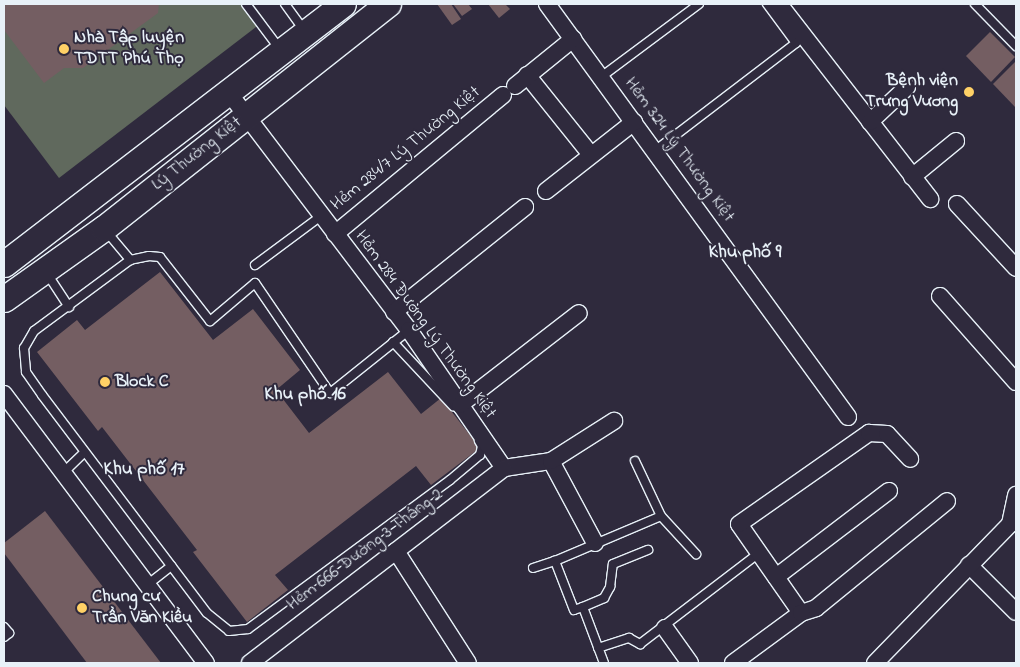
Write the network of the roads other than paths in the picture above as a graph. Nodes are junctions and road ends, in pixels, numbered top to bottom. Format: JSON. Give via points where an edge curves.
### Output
{"nodes":[{"id":1,"x":246,"y":4,"type":"edge"},
{"id":2,"x":285,"y":4,"type":"edge"},
{"id":3,"x":343,"y":4,"type":"edge"},
{"id":4,"x":388,"y":4,"type":"edge"},
{"id":5,"x":547,"y":4,"type":"edge"},
{"id":6,"x":699,"y":4,"type":"edge"},
{"id":7,"x":767,"y":4,"type":"edge"},
{"id":8,"x":780,"y":4,"type":"edge"},
{"id":9,"x":975,"y":4,"type":"edge"},
{"id":10,"x":306,"y":32,"type":"junction"},
{"id":11,"x":573,"y":39,"type":"junction"},
{"id":12,"x":1016,"y":46,"type":"edge"},
{"id":13,"x":281,"y":52,"type":"junction"},
{"id":14,"x":601,"y":77,"type":"junction"},
{"id":15,"x":515,"y":86,"type":"junction"},
{"id":16,"x":907,"y":87,"type":"dead end"},
{"id":17,"x":229,"y":93,"type":"junction"},
{"id":18,"x":246,"y":116,"type":"junction"},
{"id":19,"x":634,"y":122,"type":"junction"},
{"id":20,"x":870,"y":122,"type":"junction"},
{"id":21,"x":956,"y":141,"type":"dead end"},
{"id":22,"x":656,"y":150,"type":"junction"},
{"id":23,"x":591,"y":155,"type":"junction"},
{"id":24,"x":912,"y":177,"type":"junction"},
{"id":25,"x":546,"y":191,"type":"dead end"},
{"id":26,"x":930,"y":199,"type":"dead end"},
{"id":27,"x":957,"y":204,"type":"dead end"},
{"id":28,"x":524,"y":207,"type":"dead end"},
{"id":29,"x":321,"y":216,"type":"junction"},
{"id":30,"x":104,"y":228,"type":"junction"},
{"id":31,"x":335,"y":234,"type":"junction"},
{"id":32,"x":130,"y":260,"type":"junction"},
{"id":33,"x":4,"y":264,"type":"edge"},
{"id":34,"x":255,"y":265,"type":"dead end"},
{"id":35,"x":1016,"y":268,"type":"edge"},
{"id":36,"x":45,"y":270,"type":"junction"},
{"id":37,"x":940,"y":296,"type":"dead end"},
{"id":38,"x":4,"y":299,"type":"edge"},
{"id":39,"x":69,"y":307,"type":"junction"},
{"id":40,"x":394,"y":312,"type":"junction"},
{"id":41,"x":579,"y":313,"type":"dead end"},
{"id":42,"x":409,"y":330,"type":"junction"},
{"id":43,"x":393,"y":342,"type":"junction"},
{"id":44,"x":1016,"y":382,"type":"edge"},
{"id":45,"x":4,"y":394,"type":"edge"},
{"id":46,"x":460,"y":406,"type":"junction"},
{"id":47,"x":848,"y":417,"type":"dead end"},
{"id":48,"x":614,"y":421,"type":"dead end"},
{"id":49,"x":85,"y":452,"type":"junction"},
{"id":50,"x":910,"y":459,"type":"dead end"},
{"id":51,"x":551,"y":461,"type":"junction"},
{"id":52,"x":635,"y":461,"type":"dead end"},
{"id":53,"x":504,"y":468,"type":"junction"},
{"id":54,"x":63,"y":473,"type":"junction"},
{"id":55,"x":889,"y":491,"type":"dead end"},
{"id":56,"x":1016,"y":495,"type":"edge"},
{"id":57,"x":947,"y":501,"type":"dead end"},
{"id":58,"x":661,"y":516,"type":"junction"},
{"id":59,"x":595,"y":543,"type":"junction"},
{"id":60,"x":648,"y":550,"type":"dead end"},
{"id":61,"x":396,"y":551,"type":"junction"},
{"id":62,"x":759,"y":553,"type":"junction"},
{"id":63,"x":696,"y":554,"type":"dead end"},
{"id":64,"x":554,"y":561,"type":"junction"},
{"id":65,"x":969,"y":565,"type":"junction"},
{"id":66,"x":171,"y":566,"type":"junction"},
{"id":67,"x":533,"y":568,"type":"dead end"},
{"id":68,"x":776,"y":577,"type":"junction"},
{"id":69,"x":147,"y":585,"type":"junction"},
{"id":70,"x":583,"y":607,"type":"junction"},
{"id":71,"x":1016,"y":612,"type":"edge"},
{"id":72,"x":801,"y":613,"type":"junction"},
{"id":73,"x":4,"y":627,"type":"edge"},
{"id":74,"x":665,"y":628,"type":"junction"},
{"id":75,"x":4,"y":637,"type":"edge"},
{"id":76,"x":598,"y":648,"type":"junction"},
{"id":77,"x":743,"y":660,"type":"edge"},
{"id":78,"x":206,"y":663,"type":"edge"},
{"id":79,"x":250,"y":663,"type":"edge"},
{"id":80,"x":468,"y":663,"type":"edge"},
{"id":81,"x":604,"y":663,"type":"edge"},
{"id":82,"x":690,"y":663,"type":"edge"},
{"id":83,"x":875,"y":663,"type":"edge"}],
"edges":[{"from":1,"to":13,"type":"lane"},
{"from":2,"to":10,"type":"lane"},
{"from":3,"to":10,"type":"main road","name":"Lý Thường Kiệt"},
{"from":4,"to":18,"type":"main road","name":"Lý Thường Kiệt"},
{"from":5,"to":11,"type":"street","name":"Hẻm 324 Lý Thường Kiệt"},
{"from":6,"to":14,"type":"lane"},
{"from":7,"to":22,"type":"lane","via":[[796,43]]},
{"from":8,"to":20,"type":"street"},
{"from":9,"to":12,"type":"lane"},
{"from":10,"to":13,"type":"main road","name":"Lý Thường Kiệt"},
{"from":11,"to":14,"type":"street","name":"Hẻm 324 Lý Thường Kiệt"},
{"from":11,"to":15,"type":"street","name":"Hẻm 284/7 Lý Thường Kiệt"},
{"from":13,"to":17,"type":"main road","name":"Lý Thường Kiệt"},
{"from":14,"to":19,"type":"street","name":"Hẻm 324 Lý Thường Kiệt"},
{"from":15,"to":23,"type":"street"},
{"from":15,"to":31,"type":"street","name":"Hẻm 284/7 Lý Thường Kiệt"},
{"from":16,"to":20,"type":"street"},
{"from":17,"to":18,"type":"street","name":"Hẻm 284 Đường Lý Thường Kiệt"},
{"from":17,"to":33,"type":"main road","name":"Lý Thường Kiệt"},
{"from":18,"to":29,"type":"street","name":"Hẻm 284 Đường Lý Thường Kiệt"},
{"from":18,"to":30,"type":"main road","name":"Lý Thường Kiệt"},
{"from":19,"to":22,"type":"street","name":"Hẻm 324 Lý Thường Kiệt"},
{"from":19,"to":23,"type":"street"},
{"from":20,"to":24,"type":"street"},
{"from":21,"to":24,"type":"street"},
{"from":22,"to":47,"type":"street","name":"Hẻm 324 Lý Thường Kiệt"},
{"from":23,"to":25,"type":"street"},
{"from":24,"to":26,"type":"street"},
{"from":27,"to":35,"type":"street"},
{"from":28,"to":40,"type":"street"},
{"from":29,"to":31,"type":"street","name":"Hẻm 284 Đường Lý Thường Kiệt"},
{"from":29,"to":34,"type":"lane"},
{"from":30,"to":32,"type":"lane"},
{"from":30,"to":36,"type":"main road","name":"Lý Thường Kiệt"},
{"from":31,"to":40,"type":"street","name":"Hẻm 284 Đường Lý Thường Kiệt"},
{"from":32,"to":39,"type":"lane"},
{"from":32,"to":43,"type":"lane","via":[[160,257],[210,320],[255,283],[330,393]]},
{"from":36,"to":38,"type":"main road","name":"Lý Thường Kiệt"},
{"from":36,"to":39,"type":"lane"},
{"from":37,"to":44,"type":"street"},
{"from":39,"to":49,"type":"lane","via":[[34,332],[24,348],[25,364],[26,372]]},
{"from":40,"to":42,"type":"street","name":"Hẻm 284 Đường Lý Thường Kiệt"},
{"from":41,"to":46,"type":"street"},
{"from":42,"to":43,"type":"lane"},
{"from":42,"to":46,"type":"street","name":"Hẻm 284 Đường Lý Thường Kiệt"},
{"from":43,"to":66,"type":"lane","via":[[451,404],[482,446],[480,454],[248,629],[229,631],[207,613]]},
{"from":45,"to":54,"type":"street"},
{"from":46,"to":53,"type":"street","name":"Hẻm 284 Đường Lý Thường Kiệt"},
{"from":48,"to":51,"type":"street"},
{"from":49,"to":54,"type":"lane"},
{"from":49,"to":66,"type":"lane"},
{"from":50,"to":62,"type":"street","via":[[887,434],[869,433],[739,524]]},
{"from":51,"to":53,"type":"street"},
{"from":51,"to":59,"type":"street"},
{"from":52,"to":58,"type":"lane"},
{"from":53,"to":61,"type":"street","name":"Hẻm 666 Đường 3 Tháng 2"},
{"from":54,"to":69,"type":"street"},
{"from":55,"to":68,"type":"street"},
{"from":56,"to":65,"type":"street","via":[[1010,524]]},
{"from":57,"to":72,"type":"street","via":[[816,608]]},
{"from":58,"to":59,"type":"lane"},
{"from":58,"to":63,"type":"lane"},
{"from":59,"to":64,"type":"lane"},
{"from":60,"to":70,"type":"lane","via":[[613,564],[610,586],[604,598]]},
{"from":61,"to":79,"type":"street","name":"Hẻm 666 Đường 3 Tháng 2"},
{"from":61,"to":80,"type":"street"},
{"from":62,"to":68,"type":"street"},
{"from":62,"to":74,"type":"lane"},
{"from":64,"to":67,"type":"lane"},
{"from":64,"to":70,"type":"lane","via":[[574,610]]},
{"from":65,"to":71,"type":"street"},
{"from":65,"to":83,"type":"street"},
{"from":66,"to":69,"type":"lane"},
{"from":68,"to":72,"type":"street"},
{"from":69,"to":78,"type":"street"},
{"from":70,"to":76,"type":"lane"},
{"from":72,"to":77,"type":"street"},
{"from":73,"to":75,"type":"lane","via":[[9,633]]},
{"from":74,"to":76,"type":"lane","via":[[640,644],[628,638]]},
{"from":74,"to":82,"type":"street"},
{"from":76,"to":81,"type":"lane"}]}
